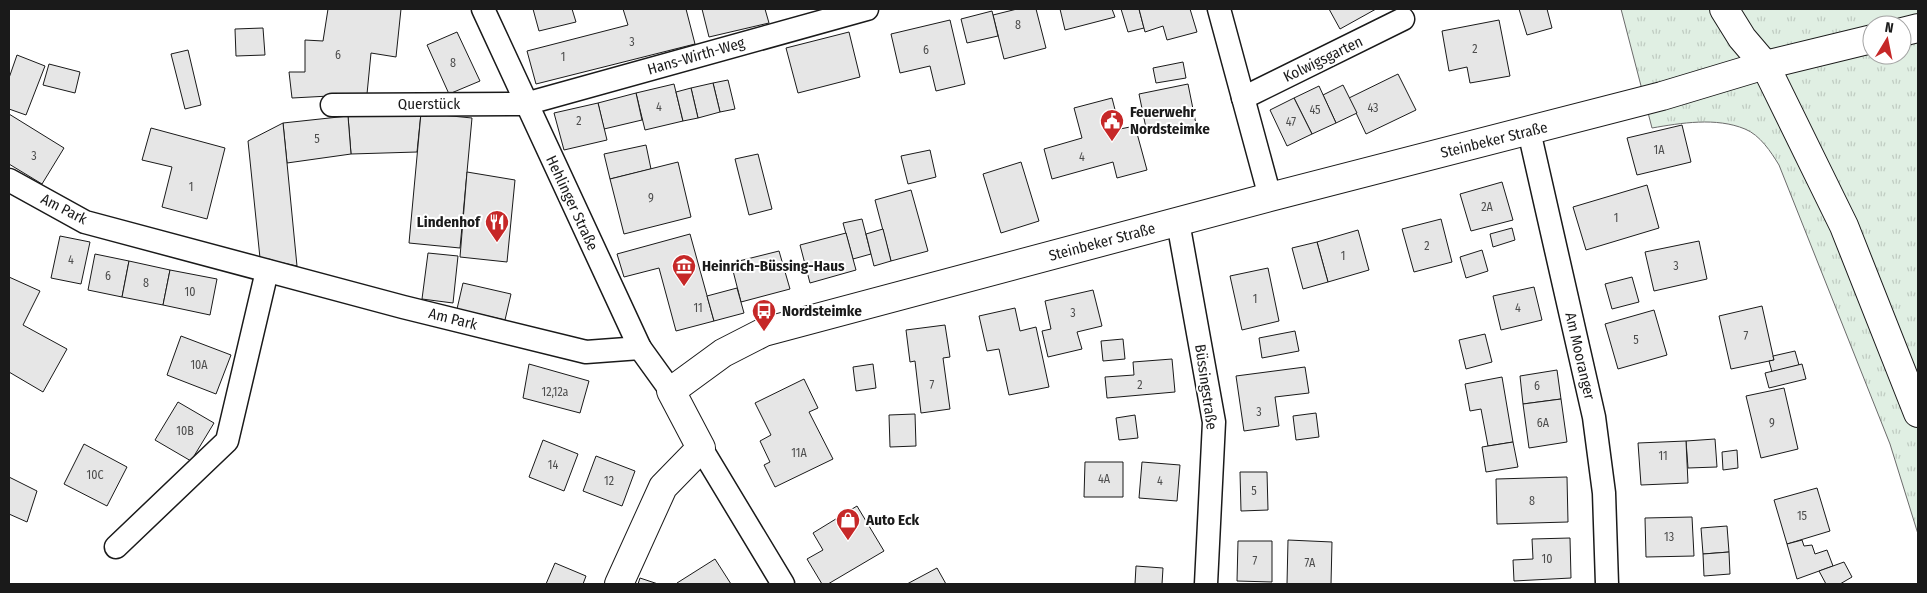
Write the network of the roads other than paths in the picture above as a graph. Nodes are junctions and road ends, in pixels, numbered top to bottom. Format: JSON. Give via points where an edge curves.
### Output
{"nodes":[{"id":1,"x":482,"y":9,"type":"edge"},
{"id":2,"x":867,"y":9,"type":"edge"},
{"id":3,"x":1219,"y":9,"type":"edge"},
{"id":4,"x":1724,"y":9,"type":"edge"},
{"id":5,"x":1403,"y":20,"type":"dead end"},
{"id":6,"x":1862,"y":41,"type":"edge"},
{"id":7,"x":1765,"y":65,"type":"junction"},
{"id":8,"x":1243,"y":98,"type":"junction"},
{"id":9,"x":525,"y":104,"type":"junction"},
{"id":10,"x":332,"y":105,"type":"dead end"},
{"id":11,"x":1529,"y":130,"type":"junction"},
{"id":12,"x":9,"y":180,"type":"edge"},
{"id":13,"x":1270,"y":197,"type":"junction"},
{"id":14,"x":1178,"y":222,"type":"junction"},
{"id":15,"x":267,"y":271,"type":"junction"},
{"id":16,"x":640,"y":348,"type":"junction"},
{"id":17,"x":671,"y":391,"type":"junction"},
{"id":18,"x":1918,"y":413,"type":"edge"},
{"id":19,"x":701,"y":448,"type":"junction"},
{"id":20,"x":116,"y":547,"type":"dead end"},
{"id":21,"x":619,"y":584,"type":"edge"},
{"id":22,"x":783,"y":584,"type":"edge"},
{"id":23,"x":1206,"y":584,"type":"edge"},
{"id":24,"x":1607,"y":584,"type":"edge"}],
"edges":[{"from":1,"to":9,"type":"street","name":"Hehlinger Straße"},
{"from":2,"to":9,"type":"street","name":"Hans-Wirth-Weg"},
{"from":3,"to":8,"type":"street"},
{"from":4,"to":7,"type":"street","via":[[1742,38]]},
{"from":5,"to":8,"type":"street","name":"Kolwigsgarten"},
{"from":6,"to":7,"type":"street","name":"Steinbeker Straße"},
{"from":7,"to":11,"type":"street","name":"Steinbeker Straße"},
{"from":7,"to":18,"type":"street","via":[[1844,226]]},
{"from":8,"to":13,"type":"street"},
{"from":9,"to":10,"type":"street","name":"Querstück"},
{"from":9,"to":16,"type":"street","name":"Hehlinger Straße"},
{"from":11,"to":13,"type":"street","name":"Steinbeker Straße"},
{"from":11,"to":24,"type":"street","name":"Am Mooranger","via":[[1594,416],[1604,493]]},
{"from":12,"to":15,"type":"street","name":"Am Park","via":[[85,222]]},
{"from":13,"to":14,"type":"street","name":"Steinbeker Straße"},
{"from":14,"to":17,"type":"street","name":"Steinbeker Straße","via":[[764,332],[723,353]]},
{"from":14,"to":23,"type":"street","name":"Büssingstraße","via":[[1214,422]]},
{"from":15,"to":16,"type":"street","name":"Am Park","via":[[586,352]]},
{"from":15,"to":20,"type":"street","via":[[227,441]]},
{"from":16,"to":17,"type":"street","name":"Hehlinger Straße"},
{"from":17,"to":19,"type":"street"},
{"from":19,"to":21,"type":"street","via":[[663,487]]},
{"from":19,"to":22,"type":"street"}]}
